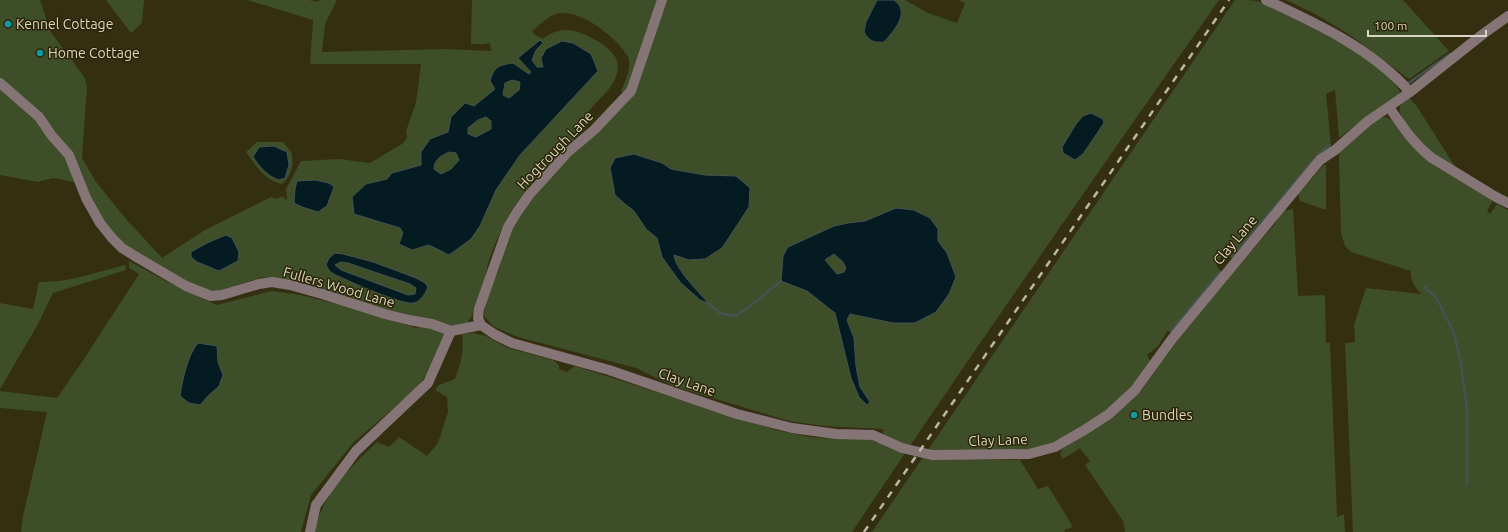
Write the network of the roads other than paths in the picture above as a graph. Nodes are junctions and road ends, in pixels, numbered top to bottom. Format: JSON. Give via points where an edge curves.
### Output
{"nodes":[{"id":1,"x":662,"y":0,"type":"edge"},
{"id":2,"x":1266,"y":0,"type":"edge"},
{"id":3,"x":1508,"y":16,"type":"edge"},
{"id":4,"x":0,"y":83,"type":"edge"},
{"id":5,"x":1410,"y":92,"type":"junction"},
{"id":6,"x":1389,"y":107,"type":"junction"},
{"id":7,"x":1508,"y":203,"type":"edge"},
{"id":8,"x":481,"y":325,"type":"junction"},
{"id":9,"x":451,"y":331,"type":"junction"},
{"id":10,"x":310,"y":532,"type":"edge"}],
"edges":[{"from":1,"to":8,"type":"street","name":"Hogtrough Lane","via":[[631,91],[594,130],[568,152],[529,195],[508,227],[479,309],[478,318]]},
{"from":2,"to":5,"type":"street","via":[[1340,36],[1382,66]]},
{"from":3,"to":5,"type":"street","name":"Clay Lane"},
{"from":4,"to":9,"type":"street","name":"Fullers Wood Lane","via":[[39,117],[69,155],[86,198],[112,238],[122,248],[166,276],[211,296],[272,282],[290,285]]},
{"from":5,"to":6,"type":"street","name":"Clay Lane"},
{"from":6,"to":7,"type":"street","via":[[1422,150]]},
{"from":6,"to":8,"type":"street","name":"Clay Lane","via":[[1320,160],[1172,339],[1135,390],[1109,414],[1086,429],[1055,447],[1029,454],[932,455],[902,448],[873,435],[836,434],[792,428],[737,414],[609,370],[512,343]]},
{"from":8,"to":9,"type":"street"},
{"from":9,"to":10,"type":"street","via":[[428,383],[356,451],[316,505]]}]}
